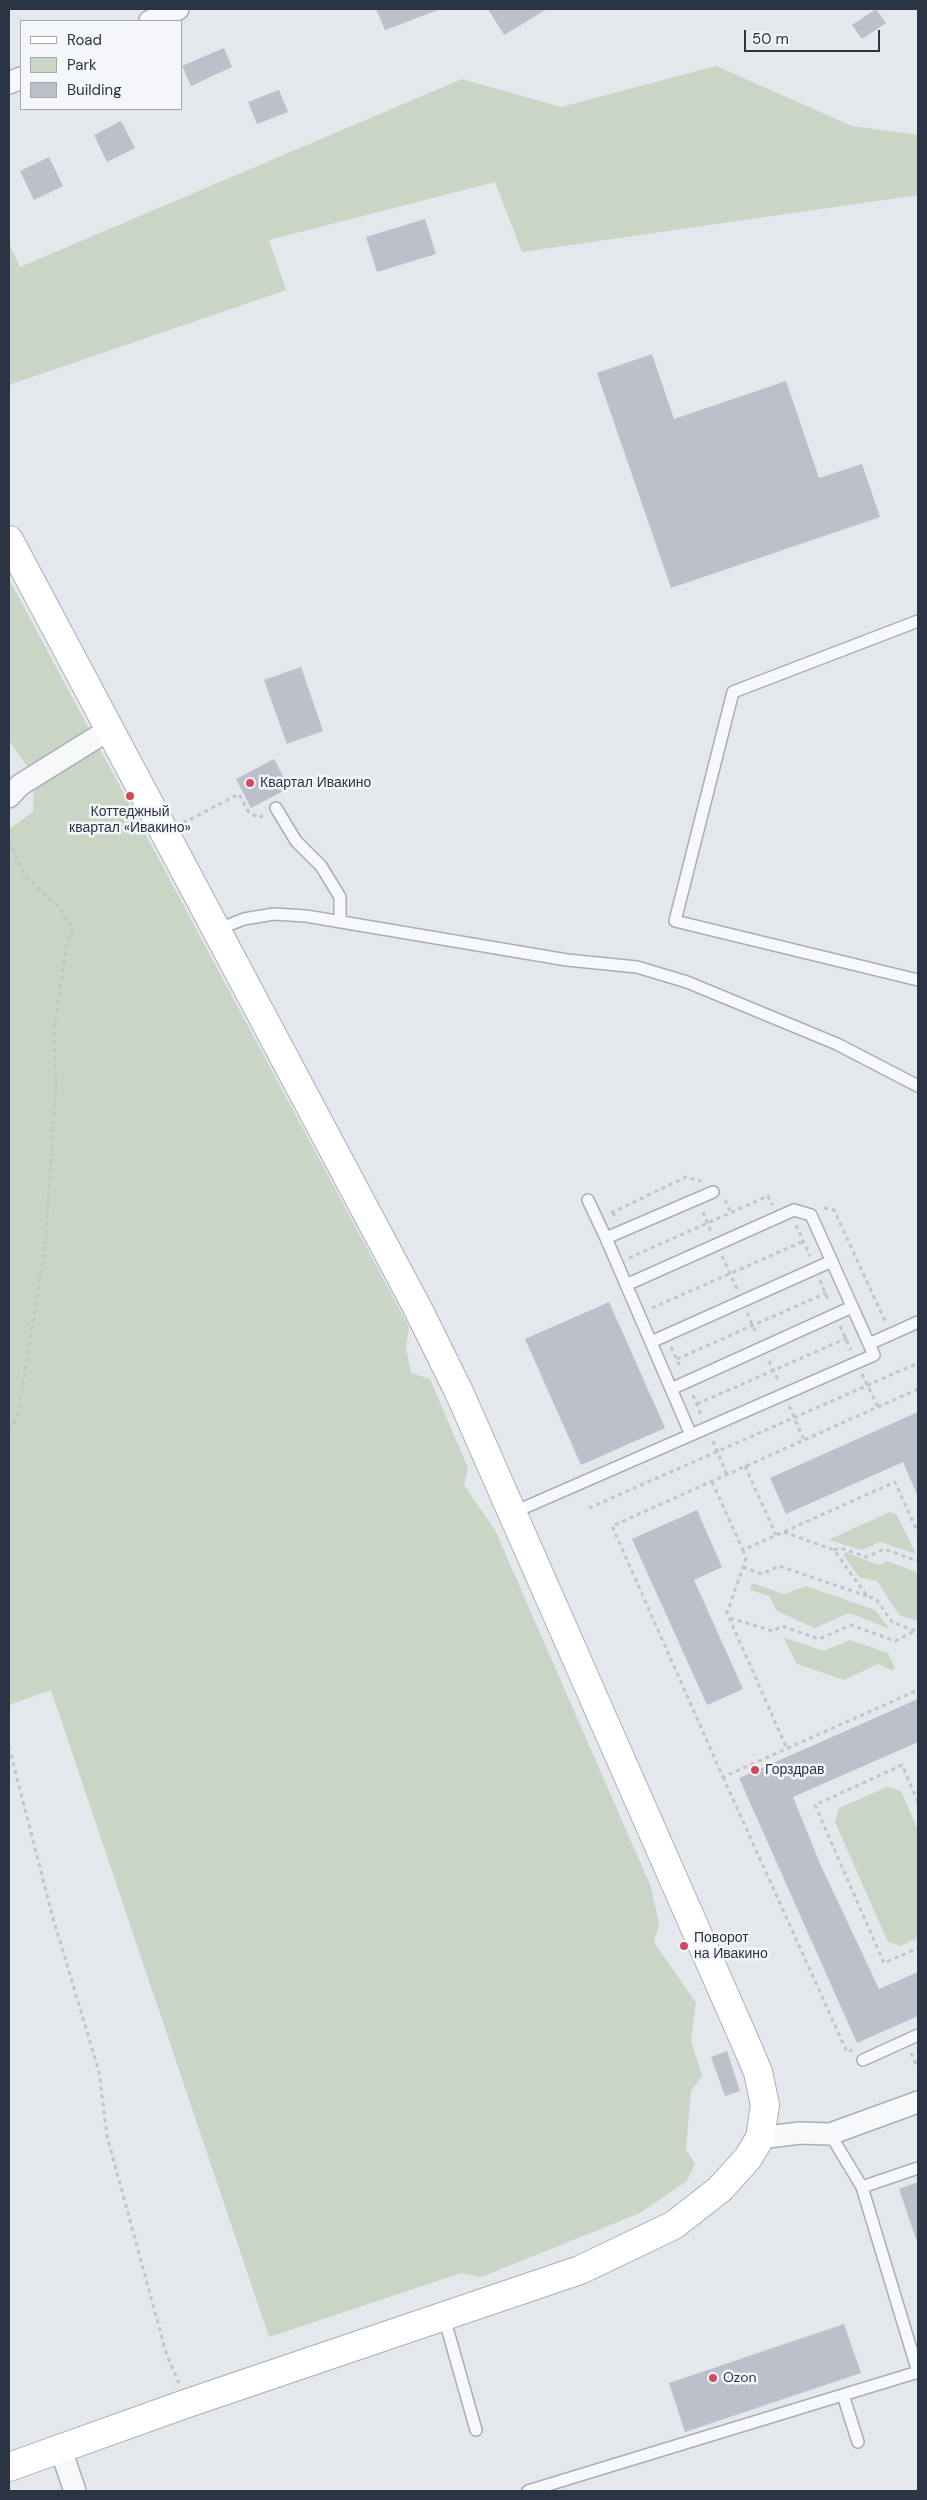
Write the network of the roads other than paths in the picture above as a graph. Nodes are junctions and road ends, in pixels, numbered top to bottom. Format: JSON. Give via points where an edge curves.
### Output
{"nodes":[{"id":1,"x":177,"y":9,"type":"edge"},
{"id":2,"x":152,"y":20,"type":"edge"},
{"id":3,"x":9,"y":540,"type":"edge"},
{"id":4,"x":918,"y":621,"type":"edge"},
{"id":5,"x":110,"y":729,"type":"junction"},
{"id":6,"x":9,"y":797,"type":"edge"},
{"id":7,"x":276,"y":808,"type":"road end"},
{"id":8,"x":340,"y":922,"type":"junction"},
{"id":9,"x":216,"y":930,"type":"junction"},
{"id":10,"x":918,"y":980,"type":"edge"},
{"id":11,"x":918,"y":1086,"type":"edge"},
{"id":12,"x":713,"y":1192,"type":"dead end"},
{"id":13,"x":588,"y":1200,"type":"dead end"},
{"id":14,"x":606,"y":1238,"type":"junction"},
{"id":15,"x":832,"y":1261,"type":"junction"},
{"id":16,"x":626,"y":1285,"type":"junction"},
{"id":17,"x":852,"y":1307,"type":"junction"},
{"id":18,"x":918,"y":1322,"type":"edge"},
{"id":19,"x":651,"y":1342,"type":"junction"},
{"id":20,"x":869,"y":1344,"type":"junction"},
{"id":21,"x":671,"y":1389,"type":"junction"},
{"id":22,"x":691,"y":1435,"type":"junction"},
{"id":23,"x":512,"y":1513,"type":"junction"},
{"id":24,"x":918,"y":2035,"type":"edge"},
{"id":25,"x":863,"y":2060,"type":"dead end"},
{"id":26,"x":918,"y":2102,"type":"edge"},
{"id":27,"x":830,"y":2134,"type":"junction"},
{"id":28,"x":760,"y":2138,"type":"junction"},
{"id":29,"x":918,"y":2168,"type":"edge"},
{"id":30,"x":862,"y":2187,"type":"junction"},
{"id":31,"x":444,"y":2317,"type":"junction"},
{"id":32,"x":918,"y":2372,"type":"edge"},
{"id":33,"x":843,"y":2395,"type":"junction"},
{"id":34,"x":476,"y":2430,"type":"dead end"},
{"id":35,"x":858,"y":2442,"type":"dead end"},
{"id":36,"x":61,"y":2450,"type":"junction"},
{"id":37,"x":9,"y":2467,"type":"edge"},
{"id":38,"x":75,"y":2491,"type":"edge"},
{"id":39,"x":528,"y":2491,"type":"edge"}],
"edges":[{"from":1,"to":2,"type":"street"},
{"from":3,"to":5,"type":"main road"},
{"from":4,"to":10,"type":"lane","via":[[733,692],[675,921]]},
{"from":5,"to":6,"type":"street","via":[[20,785]]},
{"from":5,"to":9,"type":"main road"},
{"from":7,"to":8,"type":"lane","via":[[296,841],[321,866],[340,897]]},
{"from":8,"to":9,"type":"lane","via":[[274,914],[244,919]]},
{"from":8,"to":11,"type":"lane","via":[[567,960],[637,967],[687,982],[836,1044]]},
{"from":9,"to":23,"type":"main road","via":[[418,1309],[459,1392]]},
{"from":12,"to":14,"type":"lane"},
{"from":13,"to":14,"type":"lane"},
{"from":14,"to":16,"type":"lane"},
{"from":15,"to":16,"type":"lane","via":[[811,1215],[794,1210]]},
{"from":15,"to":17,"type":"lane"},
{"from":15,"to":19,"type":"lane"},
{"from":16,"to":19,"type":"lane"},
{"from":17,"to":20,"type":"lane"},
{"from":17,"to":21,"type":"lane"},
{"from":18,"to":20,"type":"lane"},
{"from":19,"to":21,"type":"lane"},
{"from":20,"to":22,"type":"lane","via":[[874,1355]]},
{"from":21,"to":22,"type":"lane"},
{"from":22,"to":23,"type":"lane"},
{"from":23,"to":28,"type":"main road","via":[[758,2072],[765,2105]]},
{"from":24,"to":25,"type":"lane"},
{"from":26,"to":27,"type":"street"},
{"from":27,"to":28,"type":"street"},
{"from":27,"to":30,"type":"lane"},
{"from":28,"to":31,"type":"main road","via":[[748,2158],[720,2189],[674,2225],[580,2270]]},
{"from":29,"to":30,"type":"lane"},
{"from":30,"to":32,"type":"lane"},
{"from":31,"to":34,"type":"lane"},
{"from":31,"to":36,"type":"main road","via":[[188,2403]]},
{"from":32,"to":33,"type":"lane"},
{"from":33,"to":35,"type":"lane"},
{"from":33,"to":39,"type":"lane"},
{"from":36,"to":37,"type":"main road"},
{"from":36,"to":38,"type":"street"}]}
